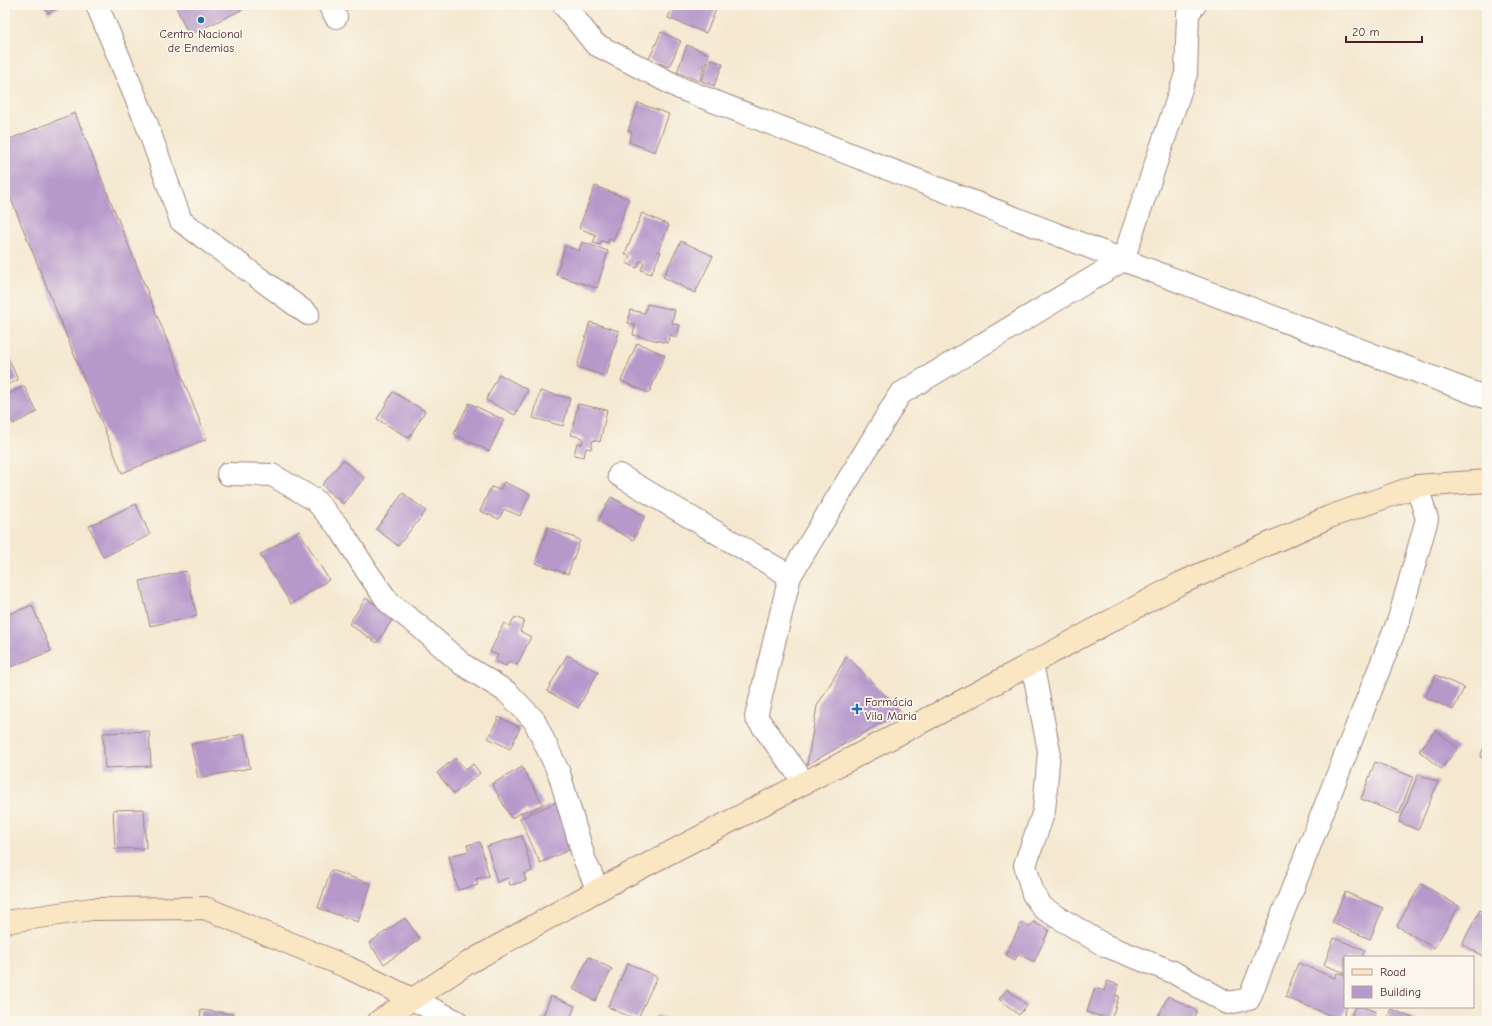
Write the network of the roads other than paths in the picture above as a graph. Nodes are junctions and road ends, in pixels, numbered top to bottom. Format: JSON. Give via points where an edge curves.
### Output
{"nodes":[{"id":1,"x":97,"y":5,"type":"edge"},
{"id":2,"x":564,"y":5,"type":"edge"},
{"id":3,"x":1195,"y":5,"type":"edge"},
{"id":4,"x":1123,"y":260,"type":"junction"},
{"id":5,"x":308,"y":314,"type":"dead end"},
{"id":6,"x":1487,"y":398,"type":"edge"},
{"id":7,"x":228,"y":474,"type":"dead end"},
{"id":8,"x":619,"y":475,"type":"dead end"},
{"id":9,"x":1487,"y":481,"type":"edge"},
{"id":10,"x":1417,"y":486,"type":"junction"},
{"id":11,"x":790,"y":576,"type":"junction"},
{"id":12,"x":1032,"y":663,"type":"junction"},
{"id":13,"x":804,"y":782,"type":"junction"},
{"id":14,"x":598,"y":890,"type":"junction"},
{"id":15,"x":5,"y":922,"type":"edge"},
{"id":16,"x":412,"y":999,"type":"junction"},
{"id":17,"x":379,"y":1021,"type":"edge"},
{"id":18,"x":456,"y":1021,"type":"edge"}],
"edges":[{"from":1,"to":5,"type":"street","via":[[146,122],[181,221]]},
{"from":2,"to":4,"type":"street","via":[[595,44],[682,89]]},
{"from":3,"to":4,"type":"street","via":[[1188,13],[1186,74]]},
{"from":4,"to":6,"type":"street"},
{"from":4,"to":11,"type":"street","via":[[900,394]]},
{"from":7,"to":14,"type":"street","via":[[272,475],[315,500],[341,530],[389,603],[462,664],[506,692],[534,720],[559,773],[585,861]]},
{"from":8,"to":11,"type":"street"},
{"from":9,"to":10,"type":"street"},
{"from":10,"to":12,"type":"street","via":[[1329,517],[1181,583]]},
{"from":10,"to":12,"type":"street","via":[[1427,519],[1399,619],[1249,999],[1228,1003],[1173,972],[1104,946],[1043,908],[1033,894],[1025,865],[1044,811],[1049,751]]},
{"from":11,"to":13,"type":"street","via":[[756,717]]},
{"from":12,"to":13,"type":"street"},
{"from":13,"to":14,"type":"street"},
{"from":14,"to":16,"type":"street","via":[[468,963]]},
{"from":15,"to":16,"type":"street","via":[[92,909],[205,908],[347,967]]},
{"from":16,"to":17,"type":"street"},
{"from":16,"to":18,"type":"street"}]}
